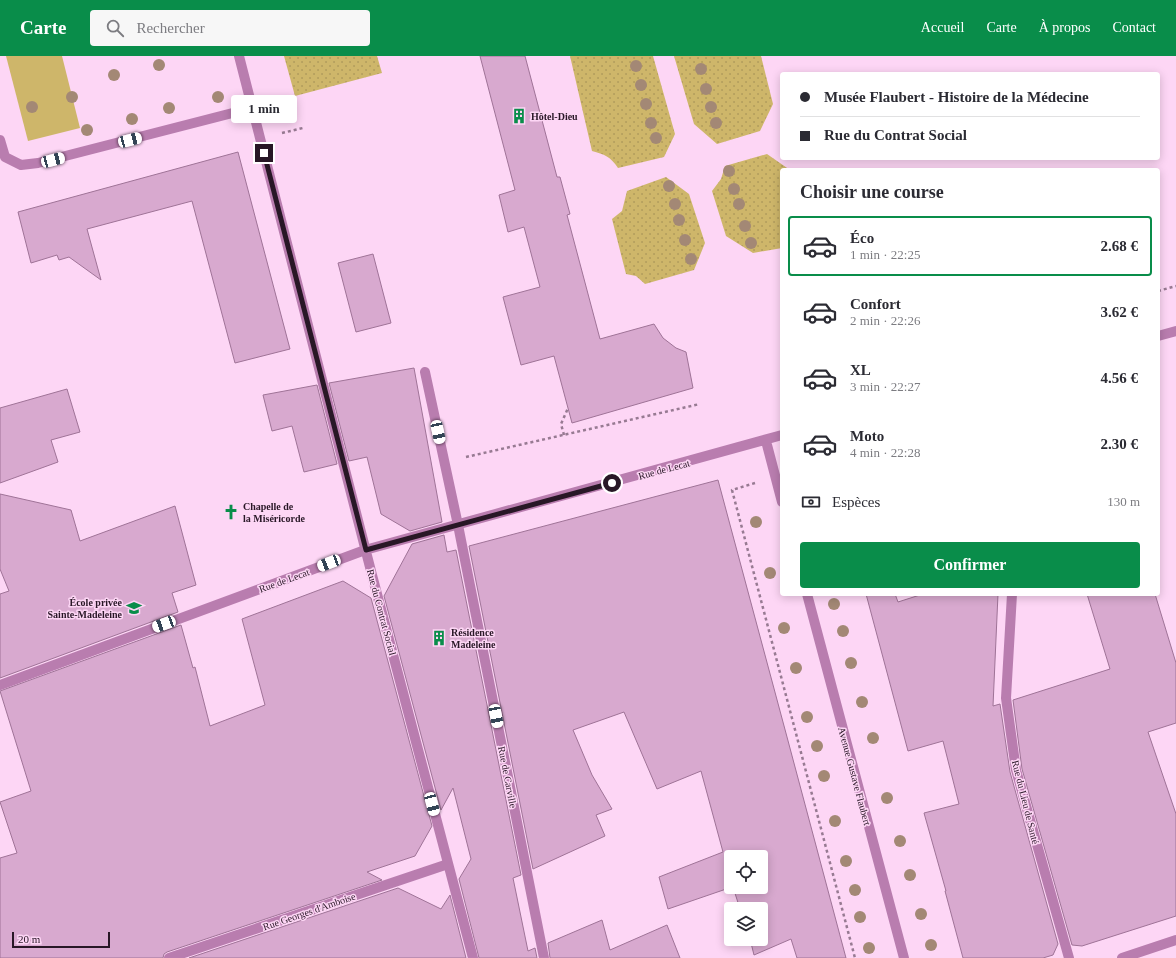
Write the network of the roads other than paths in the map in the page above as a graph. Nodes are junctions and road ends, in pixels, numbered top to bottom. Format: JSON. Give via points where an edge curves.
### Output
{"nodes":[{"id":1,"x":239,"y":56,"type":"edge"},
{"id":2,"x":252,"y":108,"type":"junction"},
{"id":3,"x":0,"y":140,"type":"edge"},
{"id":4,"x":1176,"y":331,"type":"edge"},
{"id":5,"x":1160,"y":335,"type":"edge"},
{"id":6,"x":425,"y":372,"type":"dead end"},
{"id":7,"x":780,"y":436,"type":"edge"},
{"id":8,"x":766,"y":441,"type":"junction"},
{"id":9,"x":780,"y":494,"type":"edge"},
{"id":10,"x":458,"y":525,"type":"junction"},
{"id":11,"x":366,"y":550,"type":"junction"},
{"id":12,"x":808,"y":596,"type":"edge"},
{"id":13,"x":1012,"y":596,"type":"edge"},
{"id":14,"x":0,"y":685,"type":"edge"},
{"id":15,"x":448,"y":864,"type":"junction"},
{"id":16,"x":1176,"y":940,"type":"edge"},
{"id":17,"x":169,"y":958,"type":"edge"},
{"id":18,"x":473,"y":958,"type":"edge"},
{"id":19,"x":544,"y":958,"type":"edge"},
{"id":20,"x":904,"y":958,"type":"edge"},
{"id":21,"x":1069,"y":958,"type":"edge"},
{"id":22,"x":1122,"y":958,"type":"edge"}],
"edges":[{"from":1,"to":2,"type":"street","name":"Rue du Contrat Social"},
{"from":2,"to":3,"type":"street","via":[[38,164],[21,165],[4,157]]},
{"from":2,"to":11,"type":"street","name":"Rue du Contrat Social"},
{"from":4,"to":5,"type":"street"},
{"from":6,"to":10,"type":"street","name":"Rue de Carville"},
{"from":7,"to":8,"type":"street","name":"Rue de Lecat"},
{"from":8,"to":9,"type":"street"},
{"from":8,"to":10,"type":"street","name":"Rue de Lecat"},
{"from":10,"to":11,"type":"street","name":"Rue de Lecat"},
{"from":10,"to":19,"type":"street","name":"Rue de Carville"},
{"from":11,"to":14,"type":"street","name":"Rue de Lecat"},
{"from":11,"to":15,"type":"street","name":"Rue du Contrat Social"},
{"from":12,"to":20,"type":"street","name":"Avenue Gustave Flaubert"},
{"from":13,"to":21,"type":"street","name":"Rue du Lieu de Santé","via":[[1006,698],[1016,770]]},
{"from":15,"to":17,"type":"street","name":"Rue Georges d'Amboise"},
{"from":15,"to":18,"type":"street","name":"Rue du Contrat Social"},
{"from":16,"to":22,"type":"street"}]}
